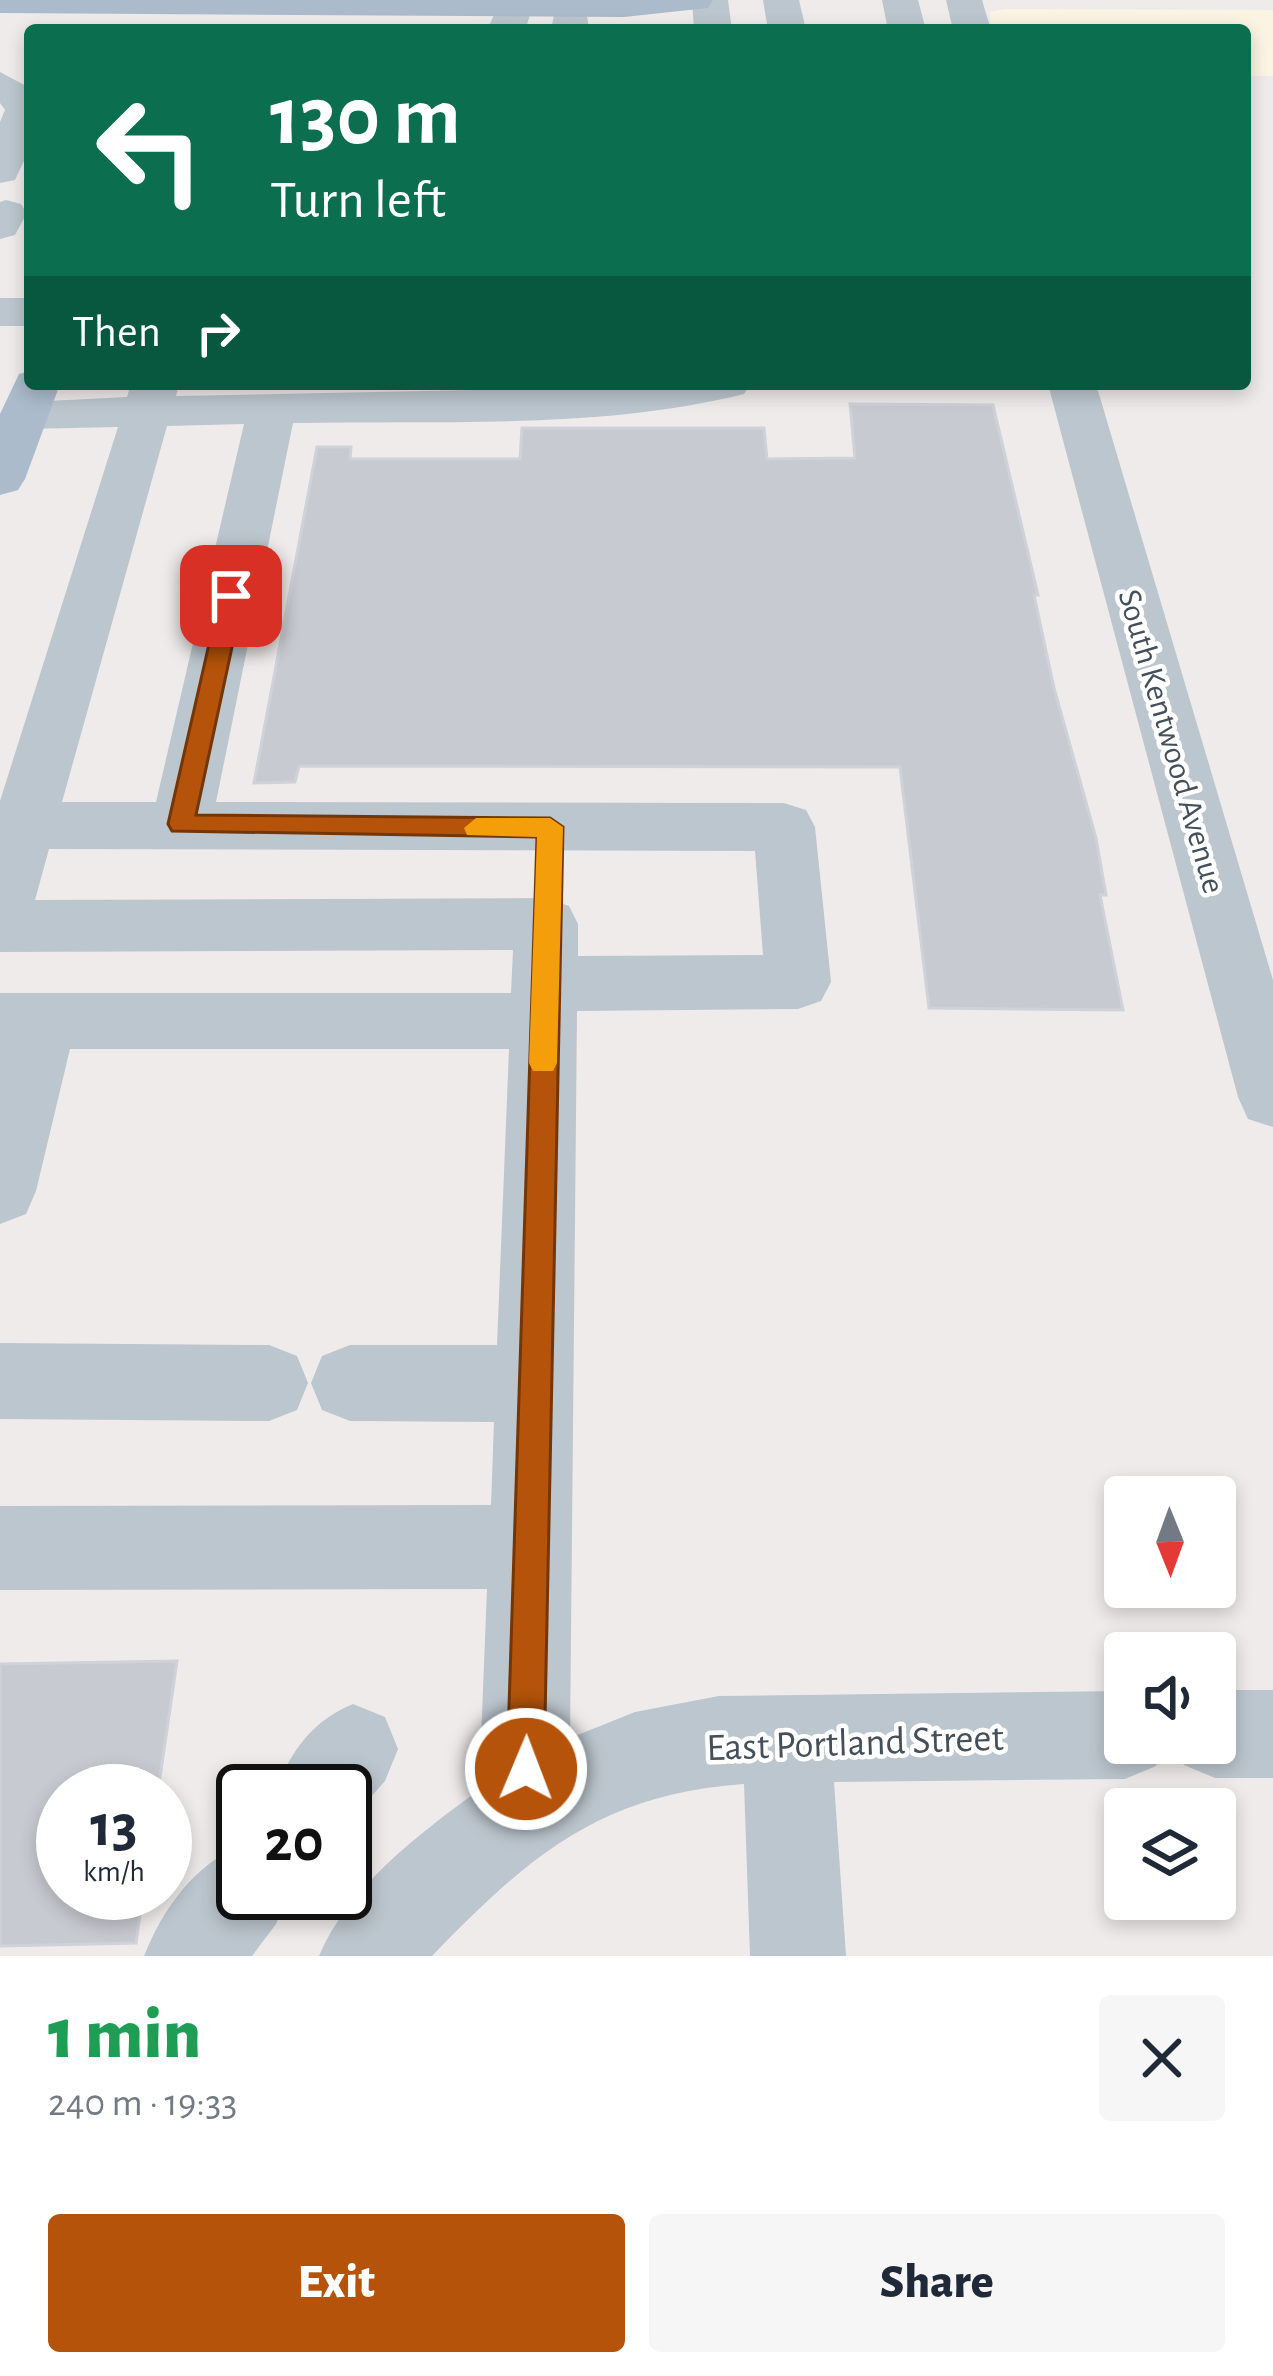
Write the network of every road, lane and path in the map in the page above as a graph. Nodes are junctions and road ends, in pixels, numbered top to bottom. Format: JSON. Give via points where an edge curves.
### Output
{"nodes":[{"id":1,"x":695,"y":0,"type":"edge"},
{"id":2,"x":0,"y":2,"type":"edge"},
{"id":3,"x":354,"y":5,"type":"junction"},
{"id":4,"x":148,"y":11,"type":"edge"},
{"id":5,"x":210,"y":11,"type":"edge"},
{"id":6,"x":0,"y":13,"type":"edge"},
{"id":7,"x":510,"y":18,"type":"edge"},
{"id":8,"x":570,"y":18,"type":"edge"},
{"id":9,"x":82,"y":24,"type":"edge"},
{"id":10,"x":263,"y":24,"type":"edge"},
{"id":11,"x":0,"y":84,"type":"edge"},
{"id":12,"x":24,"y":107,"type":"edge"},
{"id":13,"x":24,"y":115,"type":"edge"},
{"id":14,"x":7,"y":207,"type":"edge"},
{"id":15,"x":696,"y":390,"type":"edge"},
{"id":16,"x":1074,"y":390,"type":"edge"},
{"id":17,"x":549,"y":394,"type":"edge"},
{"id":18,"x":150,"y":399,"type":"edge"},
{"id":19,"x":272,"y":412,"type":"junction"},
{"id":20,"x":14,"y":434,"type":"edge"},
{"id":21,"x":181,"y":824,"type":"junction"},
{"id":22,"x":12,"y":825,"type":"edge"},
{"id":23,"x":550,"y":827,"type":"junction"},
{"id":24,"x":0,"y":910,"type":"edge"},
{"id":25,"x":0,"y":926,"type":"edge"},
{"id":26,"x":545,"y":976,"type":"junction"},
{"id":27,"x":22,"y":1022,"type":"edge"},
{"id":28,"x":1273,"y":1097,"type":"edge"},
{"id":29,"x":0,"y":1191,"type":"edge"},
{"id":30,"x":0,"y":1381,"type":"edge"},
{"id":31,"x":269,"y":1383,"type":"dead end"},
{"id":32,"x":350,"y":1383,"type":"dead end"},
{"id":33,"x":535,"y":1384,"type":"junction"},
{"id":34,"x":531,"y":1547,"type":"junction"},
{"id":35,"x":0,"y":1548,"type":"edge"},
{"id":36,"x":1236,"y":1734,"type":"edge"},
{"id":37,"x":1273,"y":1734,"type":"edge"},
{"id":38,"x":1104,"y":1735,"type":"edge"},
{"id":39,"x":787,"y":1738,"type":"junction"},
{"id":40,"x":524,"y":1814,"type":"junction"},
{"id":41,"x":221,"y":1920,"type":"edge"},
{"id":42,"x":193,"y":1956,"type":"edge"},
{"id":43,"x":367,"y":1956,"type":"edge"},
{"id":44,"x":798,"y":1956,"type":"edge"}],
"edges":[{"from":1,"to":8,"type":"main road"},
{"from":2,"to":4,"type":"main road"},
{"from":3,"to":5,"type":"main road"},
{"from":3,"to":7,"type":"main road"},
{"from":3,"to":10,"type":"main road"},
{"from":4,"to":5,"type":"main road"},
{"from":6,"to":9,"type":"main road"},
{"from":7,"to":8,"type":"main road"},
{"from":11,"to":12,"type":"street"},
{"from":13,"to":14,"type":"street"},
{"from":15,"to":17,"type":"street"},
{"from":16,"to":28,"type":"street","name":"South Kentwood Avenue"},
{"from":17,"to":19,"type":"street"},
{"from":18,"to":19,"type":"street"},
{"from":18,"to":20,"type":"street"},
{"from":18,"to":22,"type":"street"},
{"from":19,"to":21,"type":"street"},
{"from":21,"to":22,"type":"street"},
{"from":21,"to":23,"type":"street"},
{"from":22,"to":24,"type":"street"},
{"from":23,"to":26,"type":"street"},
{"from":23,"to":26,"type":"street","via":[[784,827],[798,982]]},
{"from":25,"to":26,"type":"street"},
{"from":26,"to":27,"type":"street"},
{"from":26,"to":33,"type":"street"},
{"from":27,"to":29,"type":"street"},
{"from":30,"to":31,"type":"street"},
{"from":32,"to":33,"type":"street"},
{"from":33,"to":34,"type":"street"},
{"from":34,"to":35,"type":"street"},
{"from":34,"to":40,"type":"street"},
{"from":36,"to":37,"type":"street"},
{"from":38,"to":39,"type":"street","name":"East Portland Street"},
{"from":39,"to":40,"type":"street","name":"East Portland Street","via":[[634,1758]]},
{"from":39,"to":44,"type":"street"},
{"from":40,"to":43,"type":"street","name":"East Portland Street","via":[[417,1901]]},
{"from":41,"to":42,"type":"street"}]}
